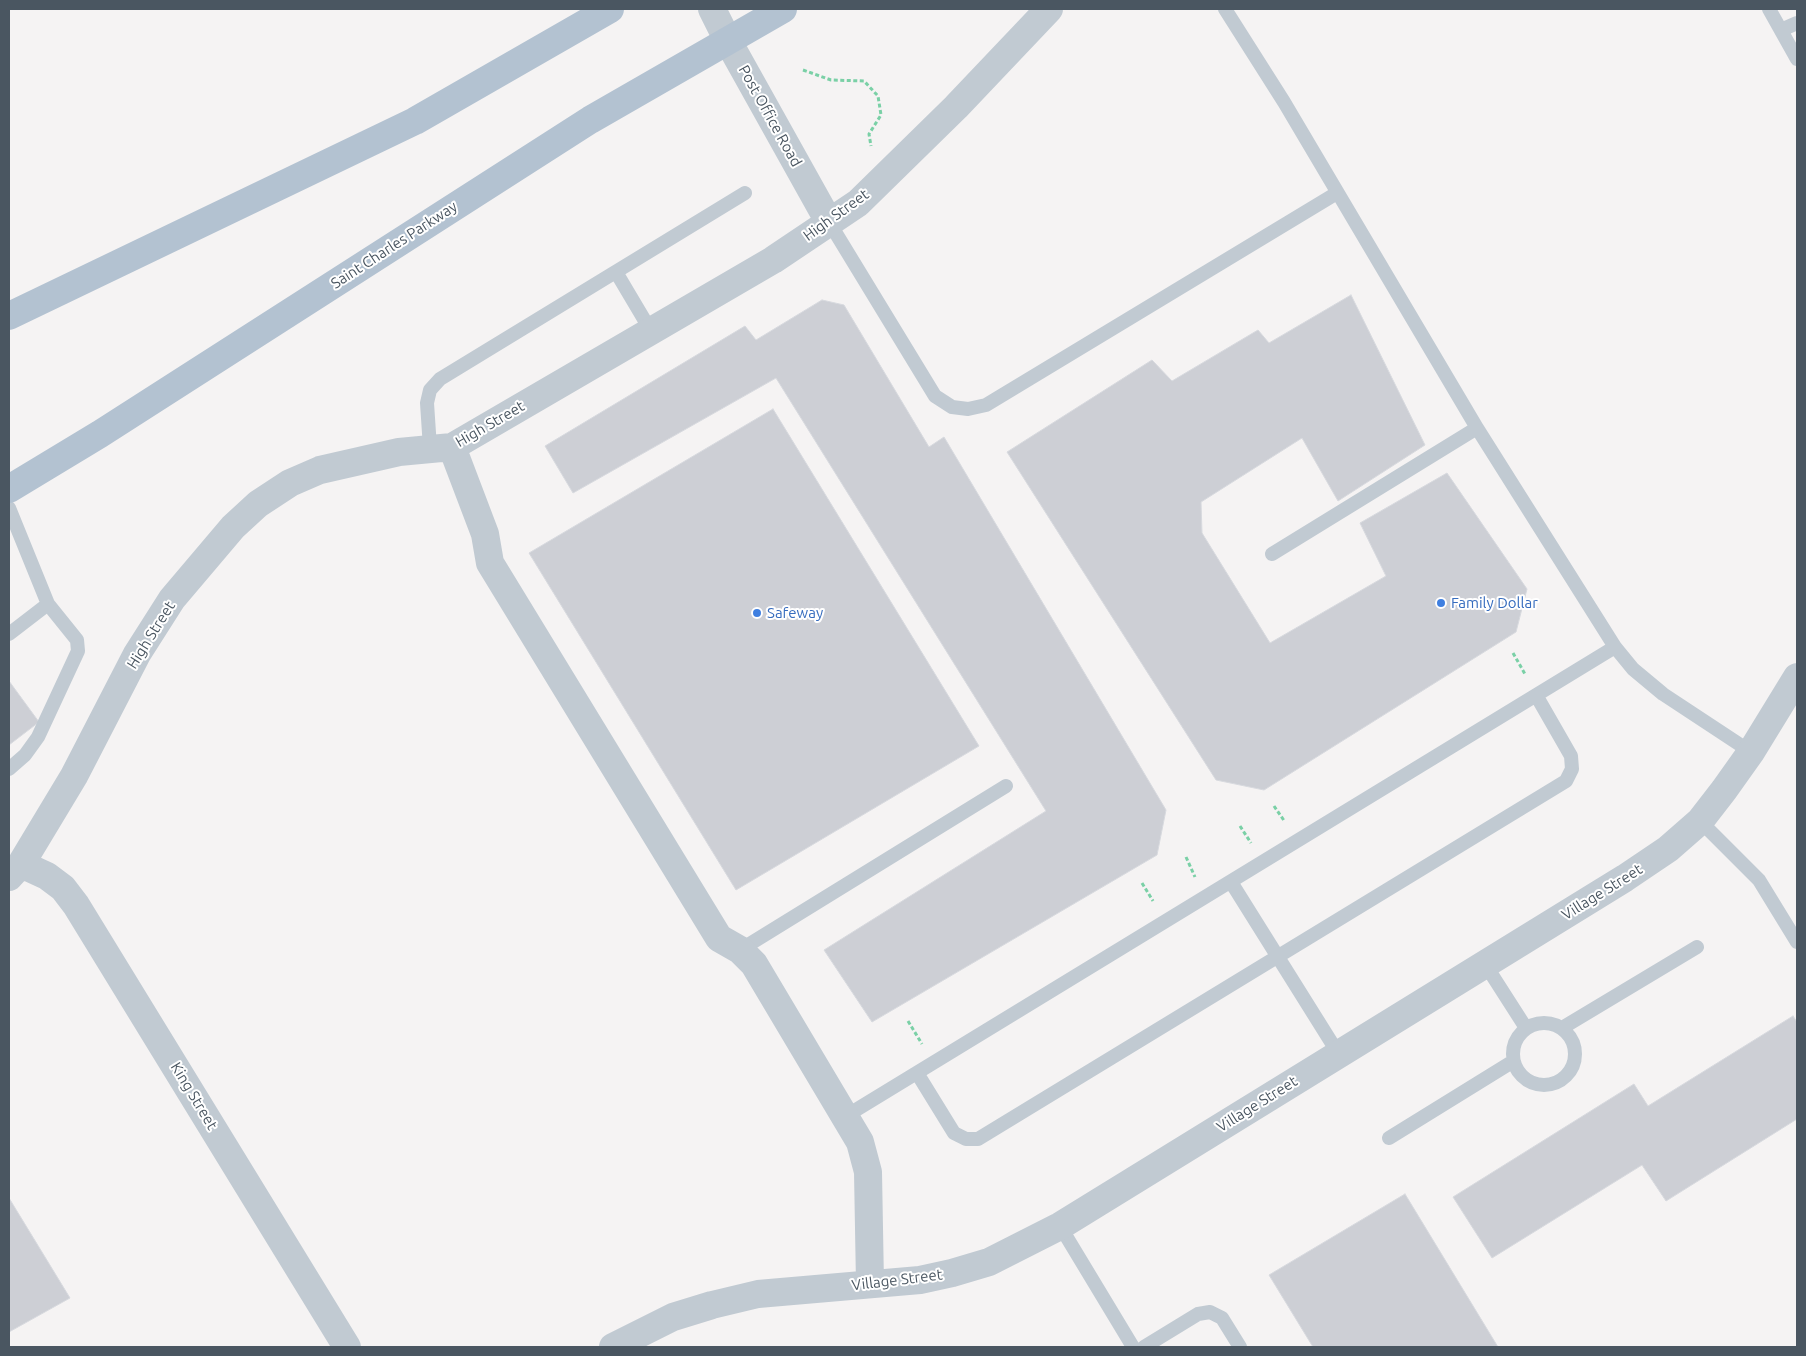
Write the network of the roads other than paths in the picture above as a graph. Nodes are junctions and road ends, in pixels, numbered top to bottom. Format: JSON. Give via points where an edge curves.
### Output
{"nodes":[{"id":1,"x":610,"y":9,"type":"edge"},
{"id":2,"x":712,"y":9,"type":"edge"},
{"id":3,"x":783,"y":9,"type":"edge"},
{"id":4,"x":1049,"y":9,"type":"edge"},
{"id":5,"x":1225,"y":9,"type":"edge"},
{"id":6,"x":1769,"y":9,"type":"edge"},
{"id":7,"x":1797,"y":24,"type":"edge"},
{"id":8,"x":1781,"y":30,"type":"junction"},
{"id":9,"x":728,"y":40,"type":"junction"},
{"id":10,"x":1797,"y":59,"type":"edge"},
{"id":11,"x":745,"y":193,"type":"dead end"},
{"id":12,"x":1337,"y":193,"type":"junction"},
{"id":13,"x":829,"y":222,"type":"junction"},
{"id":14,"x":616,"y":272,"type":"junction"},
{"id":15,"x":9,"y":316,"type":"edge"},
{"id":16,"x":651,"y":331,"type":"junction"},
{"id":17,"x":1477,"y":428,"type":"junction"},
{"id":18,"x":441,"y":447,"type":"junction"},
{"id":19,"x":9,"y":489,"type":"edge"},
{"id":20,"x":9,"y":508,"type":"edge"},
{"id":21,"x":1272,"y":554,"type":"dead end"},
{"id":22,"x":48,"y":604,"type":"junction"},
{"id":23,"x":9,"y":634,"type":"edge"},
{"id":24,"x":1615,"y":647,"type":"junction"},
{"id":25,"x":1797,"y":676,"type":"edge"},
{"id":26,"x":1536,"y":695,"type":"junction"},
{"id":27,"x":1752,"y":752,"type":"junction"},
{"id":28,"x":9,"y":769,"type":"edge"},
{"id":29,"x":1006,"y":786,"type":"dead end"},
{"id":30,"x":1700,"y":820,"type":"junction"},
{"id":31,"x":13,"y":864,"type":"edge"},
{"id":32,"x":1231,"y":882,"type":"junction"},
{"id":33,"x":1797,"y":942,"type":"edge"},
{"id":34,"x":1697,"y":947,"type":"dead end"},
{"id":35,"x":740,"y":950,"type":"junction"},
{"id":36,"x":1277,"y":956,"type":"junction"},
{"id":37,"x":1485,"y":964,"type":"junction"},
{"id":38,"x":1526,"y":1028,"type":"junction"},
{"id":39,"x":1562,"y":1028,"type":"junction"},
{"id":40,"x":1338,"y":1053,"type":"junction"},
{"id":41,"x":1512,"y":1062,"type":"junction"},
{"id":42,"x":917,"y":1073,"type":"junction"},
{"id":43,"x":846,"y":1116,"type":"junction"},
{"id":44,"x":1389,"y":1138,"type":"dead end"},
{"id":45,"x":1060,"y":1226,"type":"junction"},
{"id":46,"x":870,"y":1284,"type":"junction"},
{"id":47,"x":347,"y":1347,"type":"edge"},
{"id":48,"x":613,"y":1347,"type":"edge"},
{"id":49,"x":1133,"y":1347,"type":"edge"},
{"id":50,"x":1144,"y":1347,"type":"edge"},
{"id":51,"x":1240,"y":1347,"type":"edge"}],
"edges":[{"from":1,"to":15,"type":"main road","via":[[415,122]]},
{"from":2,"to":9,"type":"street","name":"Post Office Road"},
{"from":3,"to":9,"type":"main road","name":"Saint Charles Parkway"},
{"from":4,"to":13,"type":"street","name":"High Street","via":[[858,203]]},
{"from":5,"to":12,"type":"lane"},
{"from":6,"to":8,"type":"lane"},
{"from":7,"to":8,"type":"lane"},
{"from":8,"to":10,"type":"lane"},
{"from":9,"to":13,"type":"street","name":"Post Office Road"},
{"from":9,"to":19,"type":"main road","name":"Saint Charles Parkway","via":[[590,120]]},
{"from":11,"to":14,"type":"lane"},
{"from":12,"to":13,"type":"lane","via":[[986,406],[968,409],[952,406],[935,396]]},
{"from":12,"to":17,"type":"lane"},
{"from":13,"to":16,"type":"street","name":"High Street","via":[[773,260]]},
{"from":14,"to":16,"type":"lane"},
{"from":14,"to":18,"type":"lane","via":[[440,379],[430,390],[427,403]]},
{"from":16,"to":18,"type":"street","name":"High Street"},
{"from":17,"to":21,"type":"lane"},
{"from":17,"to":24,"type":"lane"},
{"from":18,"to":31,"type":"street","name":"High Street","via":[[359,460],[320,470],[290,483],[258,504],[233,527],[172,599],[137,654],[74,776]]},
{"from":18,"to":35,"type":"street","via":[[485,534],[490,563],[719,938]]},
{"from":20,"to":22,"type":"lane"},
{"from":22,"to":23,"type":"lane"},
{"from":22,"to":28,"type":"lane","via":[[77,640],[78,650],[38,737]]},
{"from":24,"to":26,"type":"lane"},
{"from":24,"to":27,"type":"lane","via":[[1633,669],[1663,694]]},
{"from":25,"to":27,"type":"street","name":"Village Street"},
{"from":26,"to":32,"type":"lane"},
{"from":26,"to":36,"type":"lane","via":[[1571,756],[1572,769],[1566,780]]},
{"from":27,"to":30,"type":"street","name":"Village Street"},
{"from":29,"to":35,"type":"lane"},
{"from":30,"to":33,"type":"lane","via":[[1759,880]]},
{"from":30,"to":37,"type":"street","name":"Village Street","via":[[1668,849],[1640,868]]},
{"from":31,"to":47,"type":"street","name":"King Street","via":[[47,876],[63,888],[76,905]]},
{"from":32,"to":36,"type":"lane"},
{"from":32,"to":42,"type":"lane"},
{"from":34,"to":39,"type":"lane"},
{"from":35,"to":43,"type":"street","via":[[754,964]]},
{"from":36,"to":40,"type":"lane"},
{"from":36,"to":42,"type":"lane","via":[[978,1139],[966,1139],[954,1133]]},
{"from":37,"to":38,"type":"lane"},
{"from":37,"to":40,"type":"street","name":"Village Street"},
{"from":38,"to":39,"type":"lane","via":[[1548,1022]]},
{"from":38,"to":41,"type":"lane","via":[[1516,1040]]},
{"from":39,"to":41,"type":"lane","via":[[1575,1045],[1576,1057],[1565,1078],[1554,1084],[1530,1082]]},
{"from":40,"to":45,"type":"street","name":"Village Street"},
{"from":41,"to":44,"type":"lane"},
{"from":42,"to":43,"type":"lane"},
{"from":43,"to":46,"type":"street","via":[[860,1142],[868,1172]]},
{"from":45,"to":46,"type":"street","name":"Village Street","via":[[989,1262],[920,1280]]},
{"from":45,"to":49,"type":"lane"},
{"from":46,"to":48,"type":"street","name":"Village Street","via":[[758,1294],[712,1305],[673,1317]]},
{"from":50,"to":51,"type":"lane","via":[[1198,1314],[1210,1312],[1222,1318]]}]}
